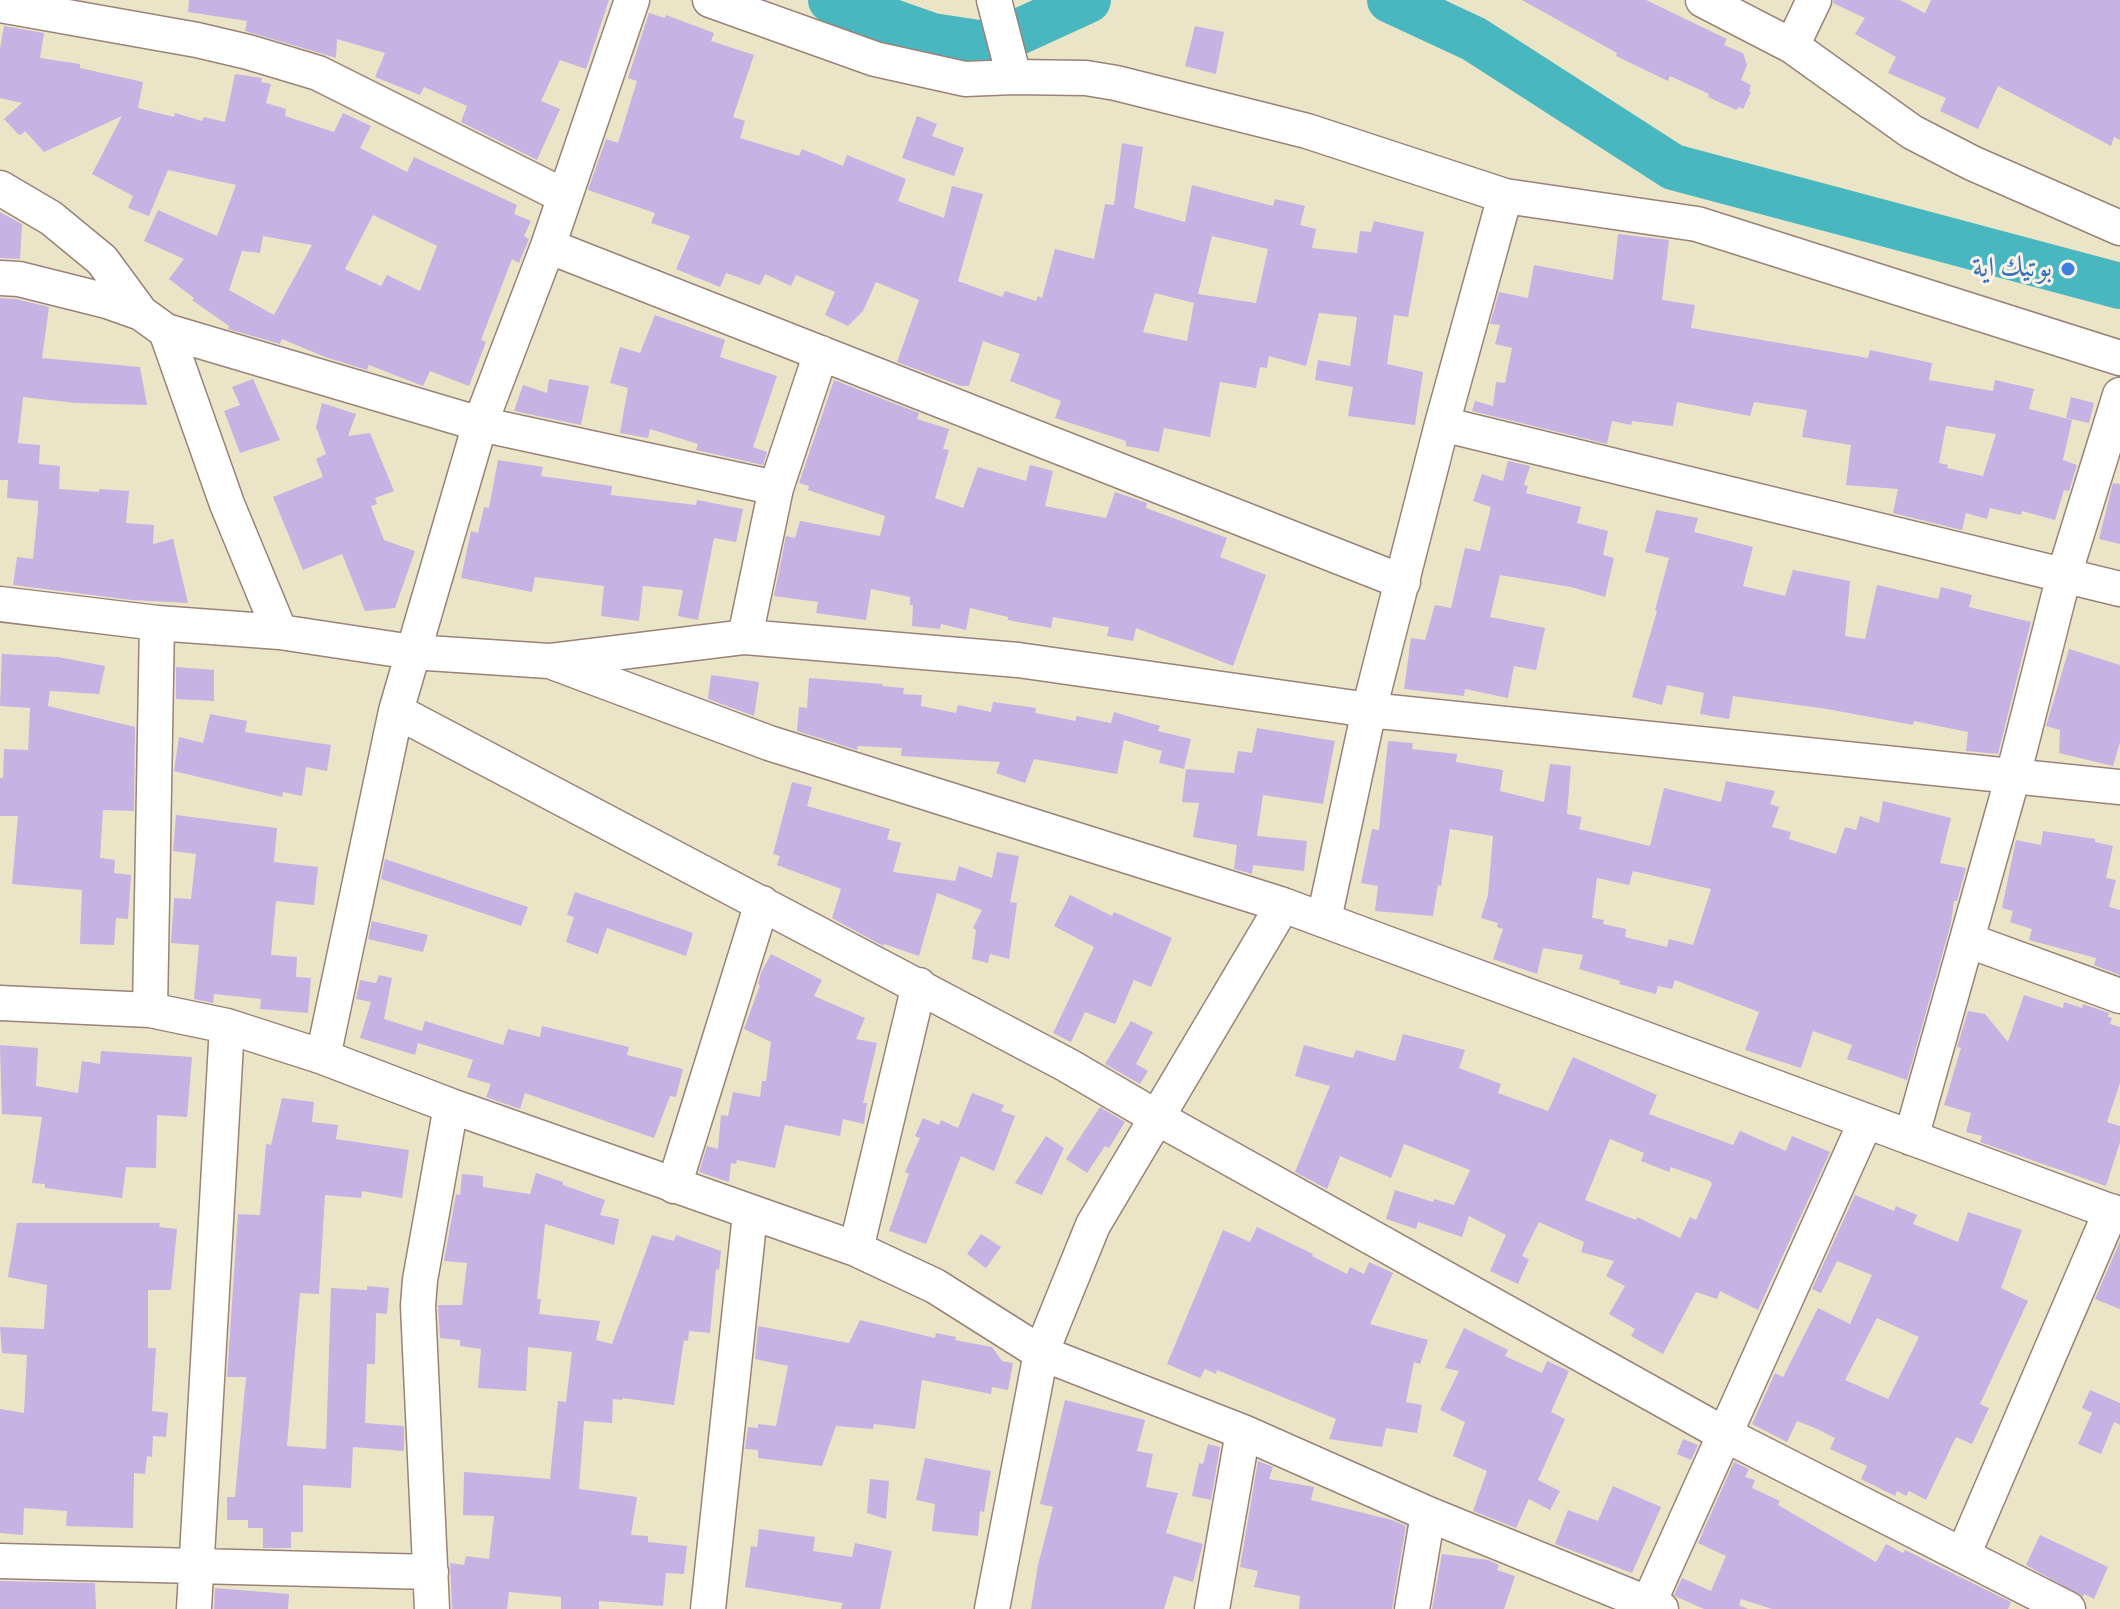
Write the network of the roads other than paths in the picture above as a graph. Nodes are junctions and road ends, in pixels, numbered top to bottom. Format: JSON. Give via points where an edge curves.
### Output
{"nodes":[{"id":1,"x":632,"y":0,"type":"edge"},
{"id":2,"x":710,"y":0,"type":"edge"},
{"id":3,"x":994,"y":0,"type":"edge"},
{"id":4,"x":1703,"y":0,"type":"edge"},
{"id":5,"x":1814,"y":0,"type":"edge"},
{"id":6,"x":0,"y":5,"type":"edge"},
{"id":7,"x":1792,"y":46,"type":"junction"},
{"id":8,"x":1014,"y":77,"type":"junction"},
{"id":9,"x":0,"y":188,"type":"edge"},
{"id":10,"x":564,"y":196,"type":"junction"},
{"id":11,"x":1505,"y":196,"type":"junction"},
{"id":12,"x":2120,"y":228,"type":"edge"},
{"id":13,"x":548,"y":246,"type":"junction"},
{"id":14,"x":0,"y":278,"type":"edge"},
{"id":15,"x":154,"y":322,"type":"junction"},
{"id":16,"x":821,"y":353,"type":"junction"},
{"id":17,"x":2120,"y":358,"type":"edge"},
{"id":18,"x":2120,"y":395,"type":"edge"},
{"id":19,"x":480,"y":424,"type":"junction"},
{"id":20,"x":1442,"y":424,"type":"junction"},
{"id":21,"x":776,"y":488,"type":"junction"},
{"id":22,"x":2064,"y":575,"type":"junction"},
{"id":23,"x":1403,"y":582,"type":"junction"},
{"id":24,"x":2120,"y":589,"type":"edge"},
{"id":25,"x":0,"y":604,"type":"edge"},
{"id":26,"x":157,"y":623,"type":"junction"},
{"id":27,"x":280,"y":632,"type":"junction"},
{"id":28,"x":745,"y":637,"type":"junction"},
{"id":29,"x":412,"y":652,"type":"junction"},
{"id":30,"x":549,"y":661,"type":"junction"},
{"id":31,"x":1369,"y":710,"type":"junction"},
{"id":32,"x":396,"y":711,"type":"junction"},
{"id":33,"x":2013,"y":776,"type":"junction"},
{"id":34,"x":2120,"y":787,"type":"edge"},
{"id":35,"x":762,"y":903,"type":"junction"},
{"id":36,"x":1283,"y":905,"type":"junction"},
{"id":37,"x":1324,"y":919,"type":"junction"},
{"id":38,"x":1967,"y":940,"type":"junction"},
{"id":39,"x":919,"y":985,"type":"junction"},
{"id":40,"x":2120,"y":996,"type":"edge"},
{"id":41,"x":0,"y":1003,"type":"edge"},
{"id":42,"x":150,"y":1010,"type":"junction"},
{"id":43,"x":227,"y":1026,"type":"junction"},
{"id":44,"x":323,"y":1057,"type":"junction"},
{"id":45,"x":451,"y":1106,"type":"junction"},
{"id":46,"x":1156,"y":1117,"type":"junction"},
{"id":47,"x":1866,"y":1121,"type":"junction"},
{"id":48,"x":1911,"y":1138,"type":"junction"},
{"id":49,"x":674,"y":1186,"type":"junction"},
{"id":50,"x":2115,"y":1213,"type":"edge"},
{"id":51,"x":750,"y":1214,"type":"junction"},
{"id":52,"x":856,"y":1249,"type":"junction"},
{"id":53,"x":1041,"y":1353,"type":"junction"},
{"id":54,"x":1243,"y":1432,"type":"junction"},
{"id":55,"x":1724,"y":1434,"type":"junction"},
{"id":56,"x":1428,"y":1514,"type":"junction"},
{"id":57,"x":1963,"y":1555,"type":"junction"},
{"id":58,"x":0,"y":1561,"type":"edge"},
{"id":59,"x":196,"y":1567,"type":"junction"},
{"id":60,"x":431,"y":1572,"type":"junction"},
{"id":61,"x":1652,"y":1607,"type":"edge"},
{"id":62,"x":194,"y":1609,"type":"edge"},
{"id":63,"x":432,"y":1609,"type":"edge"},
{"id":64,"x":708,"y":1609,"type":"edge"},
{"id":65,"x":992,"y":1609,"type":"edge"},
{"id":66,"x":1212,"y":1609,"type":"edge"},
{"id":67,"x":1412,"y":1609,"type":"edge"},
{"id":68,"x":2068,"y":1609,"type":"edge"}],
"edges":[{"from":1,"to":10,"type":"street"},
{"from":2,"to":8,"type":"street","via":[[875,59],[965,79]]},
{"from":3,"to":8,"type":"street"},
{"from":4,"to":7,"type":"street"},
{"from":5,"to":7,"type":"street"},
{"from":6,"to":10,"type":"street","via":[[197,40],[308,70]]},
{"from":7,"to":12,"type":"street","via":[[1912,132]]},
{"from":8,"to":11,"type":"street","via":[[1086,78],[1167,94],[1307,131]]},
{"from":9,"to":15,"type":"street","via":[[51,218],[102,260]]},
{"from":10,"to":13,"type":"street"},
{"from":11,"to":17,"type":"street","via":[[1697,224]]},
{"from":11,"to":20,"type":"street"},
{"from":13,"to":16,"type":"street"},
{"from":13,"to":19,"type":"street"},
{"from":14,"to":15,"type":"street","via":[[107,301]]},
{"from":15,"to":19,"type":"street"},
{"from":15,"to":27,"type":"street"},
{"from":16,"to":21,"type":"street"},
{"from":16,"to":23,"type":"street"},
{"from":18,"to":22,"type":"street"},
{"from":19,"to":21,"type":"street"},
{"from":19,"to":29,"type":"street"},
{"from":20,"to":22,"type":"street"},
{"from":20,"to":23,"type":"street"},
{"from":21,"to":28,"type":"street"},
{"from":22,"to":24,"type":"street"},
{"from":22,"to":33,"type":"street"},
{"from":23,"to":31,"type":"street"},
{"from":25,"to":26,"type":"street"},
{"from":26,"to":27,"type":"street"},
{"from":26,"to":42,"type":"street"},
{"from":27,"to":29,"type":"street"},
{"from":28,"to":30,"type":"street"},
{"from":28,"to":31,"type":"street","via":[[1018,660]]},
{"from":29,"to":30,"type":"street"},
{"from":29,"to":32,"type":"street"},
{"from":30,"to":36,"type":"street","via":[[769,743]]},
{"from":31,"to":33,"type":"street"},
{"from":31,"to":37,"type":"street"},
{"from":32,"to":35,"type":"street"},
{"from":32,"to":44,"type":"street"},
{"from":33,"to":34,"type":"street"},
{"from":33,"to":38,"type":"street"},
{"from":35,"to":39,"type":"street"},
{"from":35,"to":49,"type":"street"},
{"from":36,"to":37,"type":"street"},
{"from":36,"to":46,"type":"street"},
{"from":37,"to":47,"type":"street"},
{"from":38,"to":40,"type":"street"},
{"from":38,"to":48,"type":"street"},
{"from":39,"to":46,"type":"street"},
{"from":39,"to":52,"type":"street"},
{"from":41,"to":42,"type":"street"},
{"from":42,"to":43,"type":"street"},
{"from":43,"to":44,"type":"street"},
{"from":43,"to":59,"type":"street"},
{"from":44,"to":45,"type":"street"},
{"from":45,"to":49,"type":"street"},
{"from":45,"to":60,"type":"street","via":[[418,1306]]},
{"from":46,"to":53,"type":"street","via":[[1093,1225]]},
{"from":46,"to":55,"type":"street"},
{"from":47,"to":48,"type":"street"},
{"from":47,"to":55,"type":"street"},
{"from":48,"to":50,"type":"street"},
{"from":49,"to":51,"type":"street"},
{"from":50,"to":57,"type":"street"},
{"from":51,"to":52,"type":"street"},
{"from":51,"to":64,"type":"street"},
{"from":52,"to":53,"type":"street","via":[[935,1286]]},
{"from":53,"to":54,"type":"street"},
{"from":53,"to":65,"type":"street"},
{"from":54,"to":56,"type":"street"},
{"from":54,"to":66,"type":"street"},
{"from":55,"to":57,"type":"street"},
{"from":55,"to":61,"type":"street"},
{"from":56,"to":61,"type":"street"},
{"from":56,"to":67,"type":"street"},
{"from":57,"to":68,"type":"street"},
{"from":58,"to":59,"type":"street"},
{"from":59,"to":60,"type":"street"},
{"from":59,"to":62,"type":"street"},
{"from":60,"to":63,"type":"street"}]}
